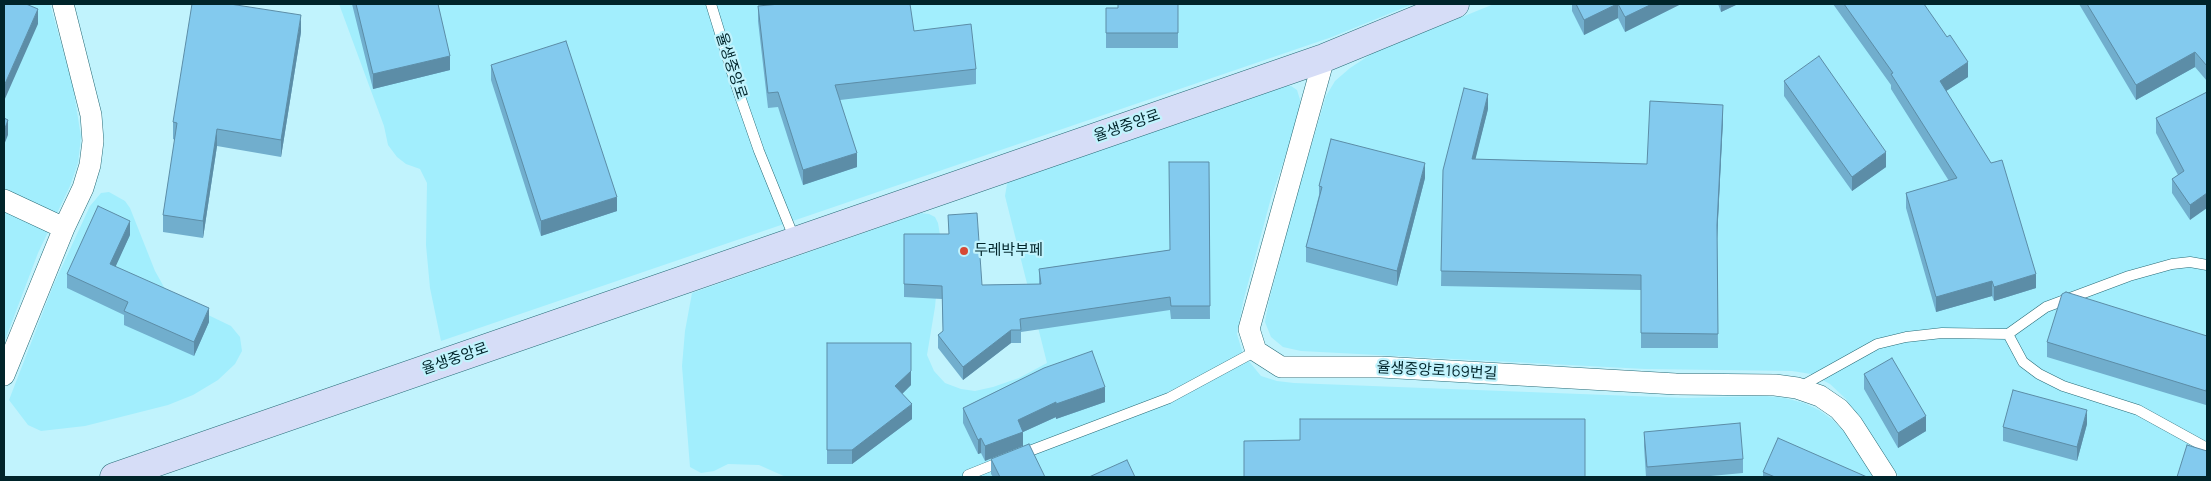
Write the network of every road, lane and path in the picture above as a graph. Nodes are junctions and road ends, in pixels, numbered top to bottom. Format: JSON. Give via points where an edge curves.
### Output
{"nodes":[{"id":1,"x":62,"y":4,"type":"edge"},
{"id":2,"x":711,"y":4,"type":"edge"},
{"id":3,"x":1456,"y":4,"type":"edge"},
{"id":4,"x":1324,"y":58,"type":"junction"},
{"id":5,"x":4,"y":200,"type":"edge"},
{"id":6,"x":64,"y":228,"type":"junction"},
{"id":7,"x":795,"y":240,"type":"junction"},
{"id":8,"x":2207,"y":265,"type":"edge"},
{"id":9,"x":2008,"y":334,"type":"junction"},
{"id":10,"x":1256,"y":351,"type":"junction"},
{"id":11,"x":4,"y":375,"type":"edge"},
{"id":12,"x":1798,"y":388,"type":"junction"},
{"id":13,"x":2207,"y":448,"type":"edge"},
{"id":14,"x":968,"y":475,"type":"dead end"},
{"id":15,"x":114,"y":477,"type":"edge"},
{"id":16,"x":1886,"y":477,"type":"edge"}],
"edges":[{"from":1,"to":6,"type":"street","via":[[91,116],[93,141],[90,165]]},
{"from":2,"to":7,"type":"lane","name":"율생중앙로","via":[[759,151]]},
{"from":3,"to":4,"type":"street","name":"율생중앙로"},
{"from":4,"to":7,"type":"street","name":"율생중앙로"},
{"from":4,"to":10,"type":"street","via":[[1249,329]]},
{"from":5,"to":6,"type":"street"},
{"from":6,"to":11,"type":"street"},
{"from":7,"to":15,"type":"street","name":"율생중앙로"},
{"from":8,"to":9,"type":"lane","via":[[2190,262],[2172,264],[2096,287],[2046,307]]},
{"from":9,"to":12,"type":"lane","via":[[1942,333],[1877,344]]},
{"from":9,"to":13,"type":"lane","via":[[2023,362],[2039,374],[2063,386],[2138,410]]},
{"from":10,"to":12,"type":"street","name":"율생중앙로169번길","via":[[1281,367],[1381,367],[1666,384]]},
{"from":10,"to":14,"type":"lane","via":[[1169,398]]},
{"from":12,"to":16,"type":"street","name":"율생중앙로169번길","via":[[1820,396],[1839,409]]}]}
